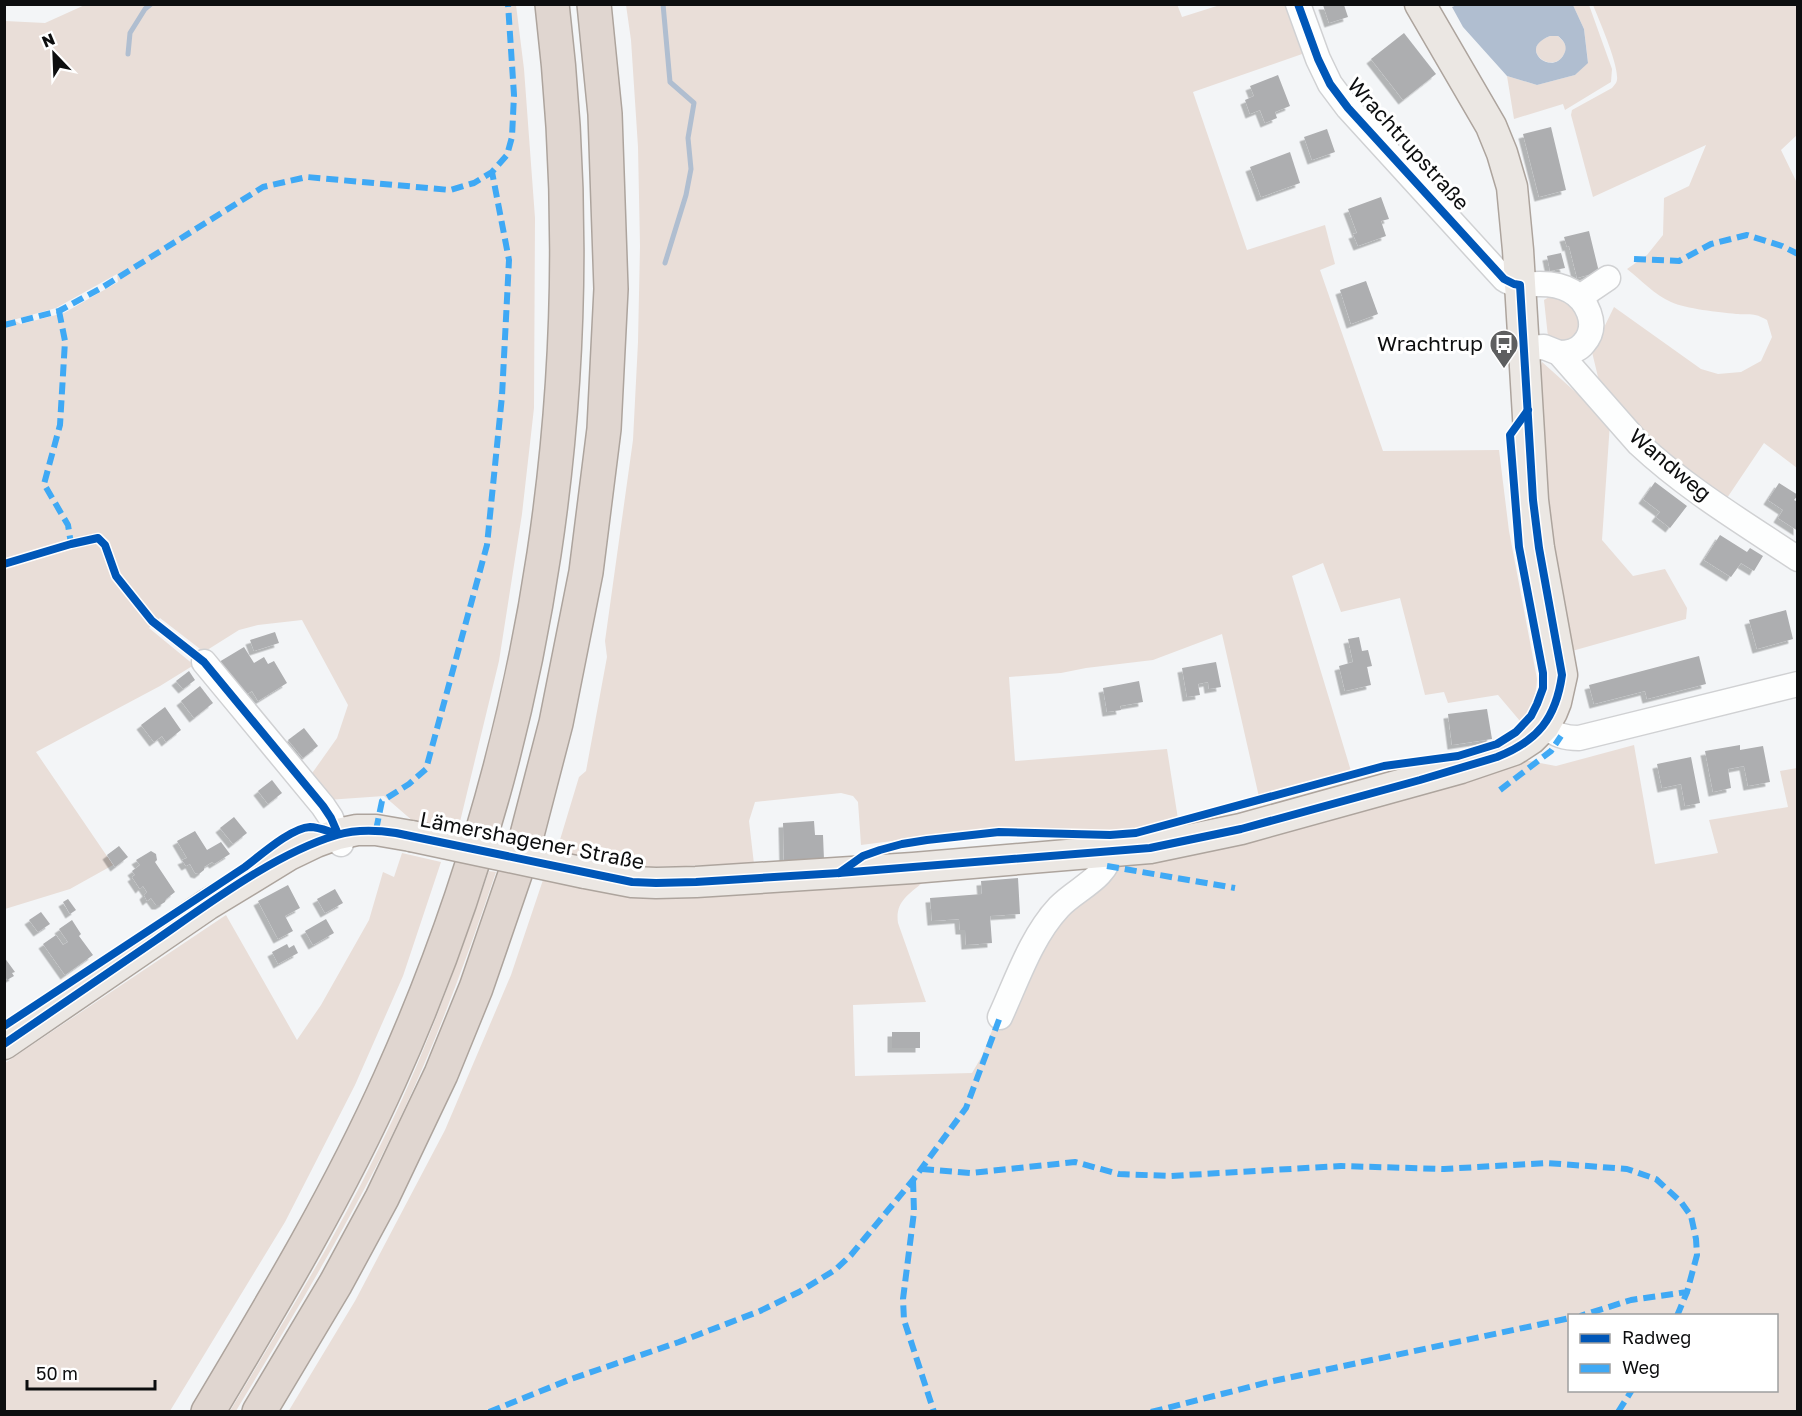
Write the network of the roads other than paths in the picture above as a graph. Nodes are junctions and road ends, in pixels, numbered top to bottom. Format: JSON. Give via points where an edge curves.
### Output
{"nodes":[{"id":1,"x":552,"y":4,"type":"edge"},
{"id":2,"x":594,"y":4,"type":"edge"},
{"id":3,"x":1298,"y":4,"type":"edge"},
{"id":4,"x":1420,"y":4,"type":"edge"},
{"id":5,"x":1608,"y":278,"type":"dead end"},
{"id":6,"x":1520,"y":285,"type":"junction"},
{"id":7,"x":1580,"y":297,"type":"junction"},
{"id":8,"x":1524,"y":348,"type":"junction"},
{"id":9,"x":1559,"y":353,"type":"junction"},
{"id":10,"x":1797,"y":559,"type":"edge"},
{"id":11,"x":204,"y":662,"type":"dead end"},
{"id":12,"x":1797,"y":684,"type":"edge"},
{"id":13,"x":1544,"y":726,"type":"junction"},
{"id":14,"x":340,"y":839,"type":"junction"},
{"id":15,"x":1111,"y":852,"type":"junction"},
{"id":16,"x":1000,"y":1017,"type":"dead end"},
{"id":17,"x":7,"y":1037,"type":"edge"},
{"id":18,"x":208,"y":1412,"type":"edge"},
{"id":19,"x":259,"y":1412,"type":"edge"}],
"edges":[{"from":1,"to":18,"type":"highway","via":[[566,194],[566,333],[559,441],[545,549],[520,688],[486,819],[451,927],[391,1078],[330,1204]]},
{"from":2,"to":19,"type":"highway","via":[[605,114],[611,289],[604,429],[586,572],[539,795],[476,988],[441,1074],[382,1198]]},
{"from":3,"to":6,"type":"street","name":"Wrachtrupstraße","via":[[1330,84],[1348,108],[1504,279]]},
{"from":4,"to":6,"type":"main road","name":"Lämershagener Straße","via":[[1484,113],[1502,153],[1512,187]]},
{"from":5,"to":7,"type":"street"},
{"from":6,"to":7,"type":"street","via":[[1561,286]]},
{"from":6,"to":8,"type":"main road","name":"Lämershagener Straße"},
{"from":7,"to":9,"type":"street","via":[[1590,315],[1590,335],[1578,349]]},
{"from":8,"to":9,"type":"street"},
{"from":8,"to":13,"type":"main road","name":"Lämershagener Straße","via":[[1533,500],[1562,675],[1556,702]]},
{"from":9,"to":10,"type":"street","name":"Wandweg","via":[[1653,457]]},
{"from":11,"to":14,"type":"street","via":[[323,806]]},
{"from":12,"to":13,"type":"street","via":[[1587,737],[1555,735]]},
{"from":13,"to":15,"type":"main road","name":"Lämershagener Straße","via":[[1514,750],[1451,771],[1241,829]]},
{"from":14,"to":15,"type":"main road","name":"Lämershagener Straße","bridge":true,"via":[[357,830],[376,830],[632,882],[656,883]]},
{"from":14,"to":17,"type":"main road","name":"Lämershagener Straße","via":[[316,842],[234,887]]},
{"from":15,"to":16,"type":"street","via":[[1107,866],[1047,921]]}]}
